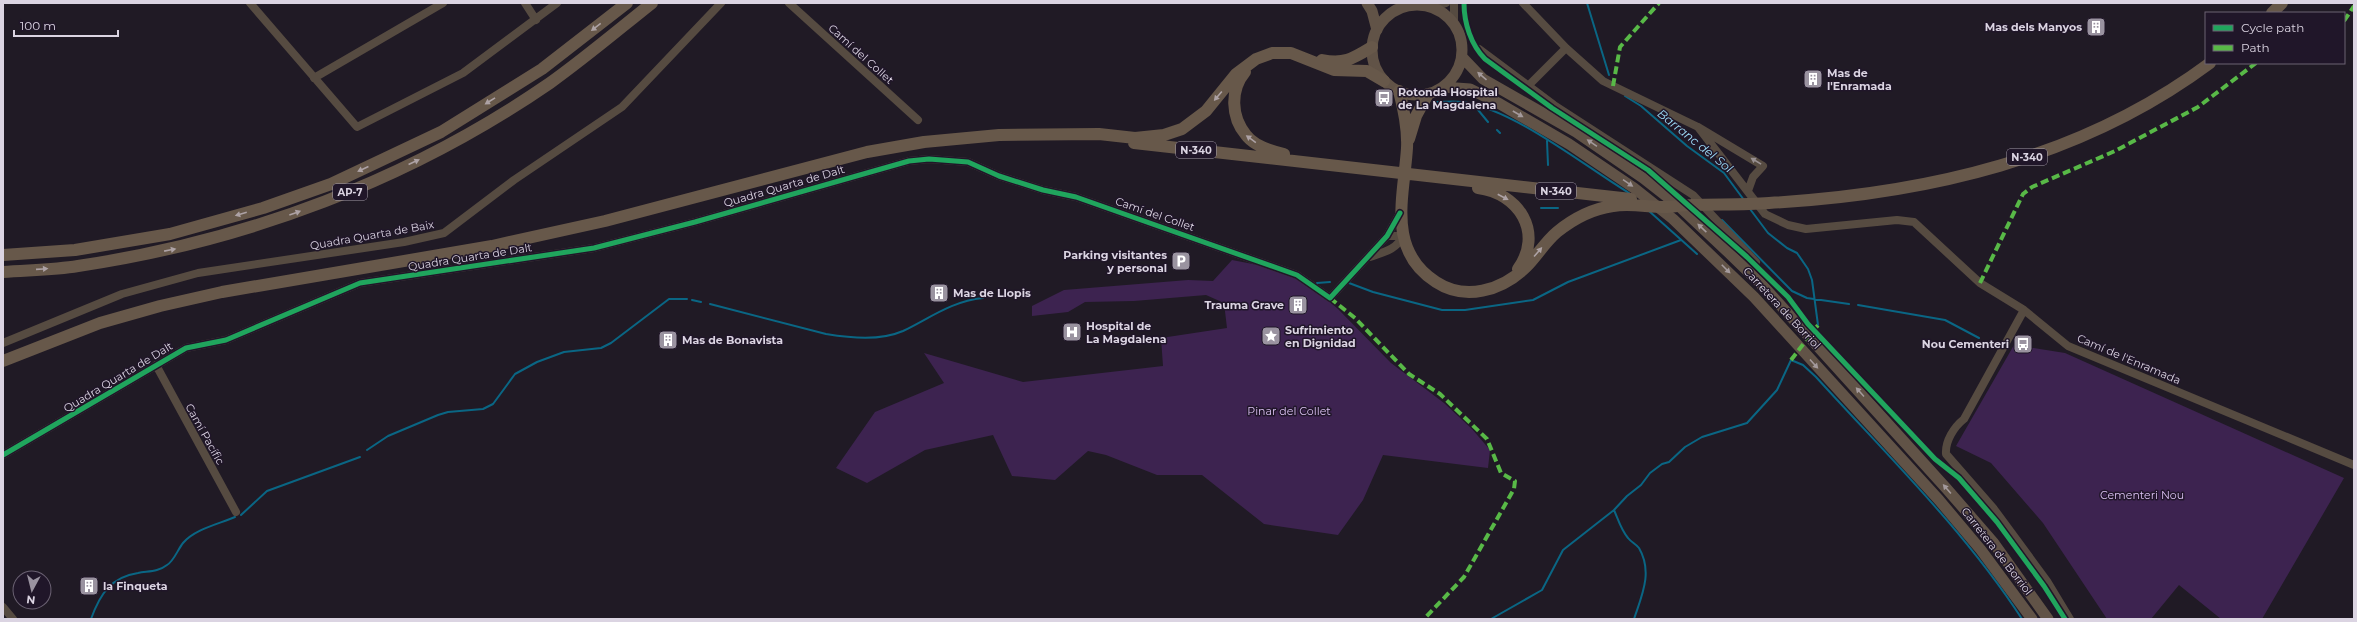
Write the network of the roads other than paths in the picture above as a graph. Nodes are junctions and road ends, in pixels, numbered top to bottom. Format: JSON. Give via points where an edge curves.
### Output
{"nodes":[{"id":1,"x":250,"y":3,"type":"edge"},
{"id":2,"x":443,"y":3,"type":"edge"},
{"id":3,"x":526,"y":3,"type":"edge"},
{"id":4,"x":557,"y":3,"type":"edge"},
{"id":5,"x":627,"y":3,"type":"edge"},
{"id":6,"x":652,"y":3,"type":"edge"},
{"id":7,"x":721,"y":3,"type":"edge"},
{"id":8,"x":789,"y":3,"type":"edge"},
{"id":9,"x":1367,"y":3,"type":"edge"},
{"id":10,"x":1446,"y":3,"type":"edge"},
{"id":11,"x":1454,"y":3,"type":"edge"},
{"id":12,"x":1523,"y":3,"type":"edge"},
{"id":13,"x":2282,"y":3,"type":"edge"},
{"id":14,"x":1399,"y":5,"type":"edge"},
{"id":15,"x":1432,"y":8,"type":"junction"},
{"id":16,"x":2273,"y":12,"type":"edge"},
{"id":17,"x":536,"y":20,"type":"junction"},
{"id":18,"x":1454,"y":24,"type":"junction"},
{"id":19,"x":1376,"y":30,"type":"junction"},
{"id":20,"x":1372,"y":46,"type":"junction"},
{"id":21,"x":1566,"y":48,"type":"junction"},
{"id":22,"x":1480,"y":49,"type":"dead end"},
{"id":23,"x":1301,"y":56,"type":"junction"},
{"id":24,"x":1462,"y":57,"type":"junction"},
{"id":25,"x":1256,"y":59,"type":"junction"},
{"id":26,"x":2209,"y":64,"type":"edge"},
{"id":27,"x":314,"y":78,"type":"junction"},
{"id":28,"x":1384,"y":81,"type":"junction"},
{"id":29,"x":1528,"y":86,"type":"junction"},
{"id":30,"x":1443,"y":87,"type":"junction"},
{"id":31,"x":1399,"y":91,"type":"junction"},
{"id":32,"x":1428,"y":94,"type":"junction"},
{"id":33,"x":918,"y":120,"type":"dead end"},
{"id":34,"x":1698,"y":127,"type":"junction"},
{"id":35,"x":1073,"y":135,"type":"junction"},
{"id":36,"x":1407,"y":145,"type":"junction"},
{"id":37,"x":968,"y":162,"type":"joint"},
{"id":38,"x":1340,"y":166,"type":"junction"},
{"id":39,"x":1426,"y":176,"type":"junction"},
{"id":40,"x":1748,"y":191,"type":"junction"},
{"id":41,"x":1632,"y":202,"type":"junction"},
{"id":42,"x":1400,"y":213,"type":"junction"},
{"id":43,"x":1387,"y":236,"type":"junction"},
{"id":44,"x":1403,"y":236,"type":"junction"},
{"id":45,"x":1392,"y":249,"type":"junction"},
{"id":46,"x":3,"y":255,"type":"edge"},
{"id":47,"x":1412,"y":257,"type":"junction"},
{"id":48,"x":1367,"y":258,"type":"junction"},
{"id":49,"x":1756,"y":262,"type":"dead end"},
{"id":50,"x":3,"y":272,"type":"edge"},
{"id":51,"x":1511,"y":279,"type":"junction"},
{"id":52,"x":2024,"y":310,"type":"junction"},
{"id":53,"x":3,"y":343,"type":"edge"},
{"id":54,"x":3,"y":361,"type":"edge"},
{"id":55,"x":156,"y":365,"type":"junction"},
{"id":56,"x":3,"y":455,"type":"edge"},
{"id":57,"x":2354,"y":466,"type":"edge"},
{"id":58,"x":236,"y":512,"type":"dead end"},
{"id":59,"x":3,"y":607,"type":"edge"},
{"id":60,"x":13,"y":619,"type":"edge"},
{"id":61,"x":2032,"y":619,"type":"edge"},
{"id":62,"x":2048,"y":619,"type":"edge"},
{"id":63,"x":2070,"y":619,"type":"edge"}],
"edges":[{"from":1,"to":27,"type":"street"},
{"from":2,"to":27,"type":"street"},
{"from":3,"to":17,"type":"street"},
{"from":4,"to":17,"type":"street"},
{"from":5,"to":46,"type":"highway","number":"AP-7","one_way":true,"via":[[542,69],[441,132],[331,184],[263,208],[170,234],[76,250]]},
{"from":50,"to":6,"type":"highway","number":"AP-7","one_way":true,"via":[[77,266],[174,249],[267,223],[333,200],[449,146],[550,83]]},
{"from":7,"to":53,"type":"street","name":"Quadra Quarta de Baix","via":[[622,107],[514,180],[444,233],[404,242],[198,273],[122,294]]},
{"from":8,"to":33,"type":"street","name":"Camí del Collet"},
{"from":9,"to":19,"type":"main road"},
{"from":10,"to":15,"type":"street"},
{"from":11,"to":18,"type":"street"},
{"from":12,"to":21,"type":"street","name":"Camí de l'Enramada"},
{"from":13,"to":16,"type":"highway"},
{"from":14,"to":15,"type":"main road"},
{"from":14,"to":19,"type":"main road"},
{"from":15,"to":18,"type":"main road","via":[[1445,14]]},
{"from":17,"to":27,"type":"street","via":[[463,73],[357,127]]},
{"from":18,"to":24,"type":"main road","via":[[1461,40]]},
{"from":19,"to":20,"type":"main road"},
{"from":20,"to":23,"type":"highway","via":[[1350,60],[1331,62]]},
{"from":20,"to":28,"type":"main road","via":[[1374,65]]},
{"from":21,"to":29,"type":"street"},
{"from":21,"to":34,"type":"street","name":"Camí de l'Enramada","via":[[1602,81]]},
{"from":22,"to":29,"type":"street"},
{"from":23,"to":25,"type":"highway","via":[[1291,53],[1272,54]]},
{"from":23,"to":28,"type":"highway","via":[[1334,70],[1367,71]]},
{"from":24,"to":30,"type":"main road","via":[[1455,74]]},
{"from":62,"to":24,"type":"main road","name":"Carretera de Borriol","one_way":true,"via":[[1993,542],[1946,488],[1729,253],[1680,207],[1643,178],[1576,132],[1484,78]]},
{"from":25,"to":35,"type":"highway","one_way":true,"via":[[1236,74],[1206,111],[1182,129],[1164,135],[1135,138],[1099,134]]},
{"from":38,"to":25,"type":"highway","one_way":true,"via":[[1266,149],[1246,136],[1236,119],[1234,98],[1240,78]]},
{"from":26,"to":41,"type":"highway","number":"N-340","via":[[2187,80],[2130,113],[2066,143],[2000,167],[1952,180],[1826,199],[1766,204],[1686,205]]},
{"from":28,"to":31,"type":"main road"},
{"from":29,"to":49,"type":"street","via":[[1693,195]]},
{"from":30,"to":32,"type":"main road"},
{"from":30,"to":61,"type":"main road","name":"Carretera de Borriol","one_way":true,"via":[[1470,89],[1500,104],[1569,144],[1634,188],[1673,219],[1754,297],[1939,500],[1981,550]]},
{"from":31,"to":32,"type":"main road","via":[[1414,95]]},
{"from":31,"to":36,"type":"highway","via":[[1405,116]]},
{"from":32,"to":36,"type":"highway","via":[[1416,116]]},
{"from":34,"to":40,"type":"street","name":"Camí de l'Enramada"},
{"from":40,"to":34,"type":"street","name":"Camí de l'Enramada","one_way":true,"via":[[1753,177],[1763,166]]},
{"from":35,"to":38,"type":"highway","number":"N-340"},
{"from":35,"to":54,"type":"highway","number":"N-340","via":[[999,135],[924,142],[867,152],[605,221],[492,246],[222,292],[160,306],[100,323]]},
{"from":36,"to":42,"type":"highway"},
{"from":37,"to":48,"type":"street","name":"Camí del Collet","via":[[999,176],[1076,197],[1297,275],[1330,298]]},
{"from":37,"to":55,"type":"street","name":"Quadra Quarta de Dalt","via":[[929,159],[909,161],[594,248],[360,283],[226,340],[186,348]]},
{"from":38,"to":39,"type":"highway","number":"N-340"},
{"from":39,"to":41,"type":"highway","number":"N-340"},
{"from":39,"to":51,"type":"highway","one_way":true,"via":[[1440,184],[1482,188],[1504,196],[1517,206],[1526,222],[1529,245],[1522,263]]},
{"from":40,"to":52,"type":"street","name":"Camí de l'Enramada","via":[[1764,214],[1788,225],[1806,229],[1897,220],[1914,222],[1980,283]]},
{"from":51,"to":41,"type":"highway","one_way":true,"via":[[1526,267],[1554,234],[1575,218]]},
{"from":42,"to":43,"type":"street"},
{"from":42,"to":44,"type":"highway"},
{"from":43,"to":44,"type":"street"},
{"from":43,"to":48,"type":"street"},
{"from":44,"to":45,"type":"street","via":[[1399,244]]},
{"from":44,"to":47,"type":"highway"},
{"from":45,"to":47,"type":"street"},
{"from":45,"to":48,"type":"street"},
{"from":47,"to":51,"type":"highway","via":[[1423,272],[1452,290],[1473,293],[1494,288]]},
{"from":52,"to":57,"type":"street","name":"Camí de l'Enramada","via":[[2068,346]]},
{"from":52,"to":63,"type":"street","via":[[1964,419],[1957,425],[1945,446],[1946,454],[1994,509],[2047,581]]},
{"from":55,"to":56,"type":"street","name":"Quadra Quarta de Dalt"},
{"from":55,"to":58,"type":"street","name":"Camí Pacífic"},
{"from":59,"to":60,"type":"street"}]}
